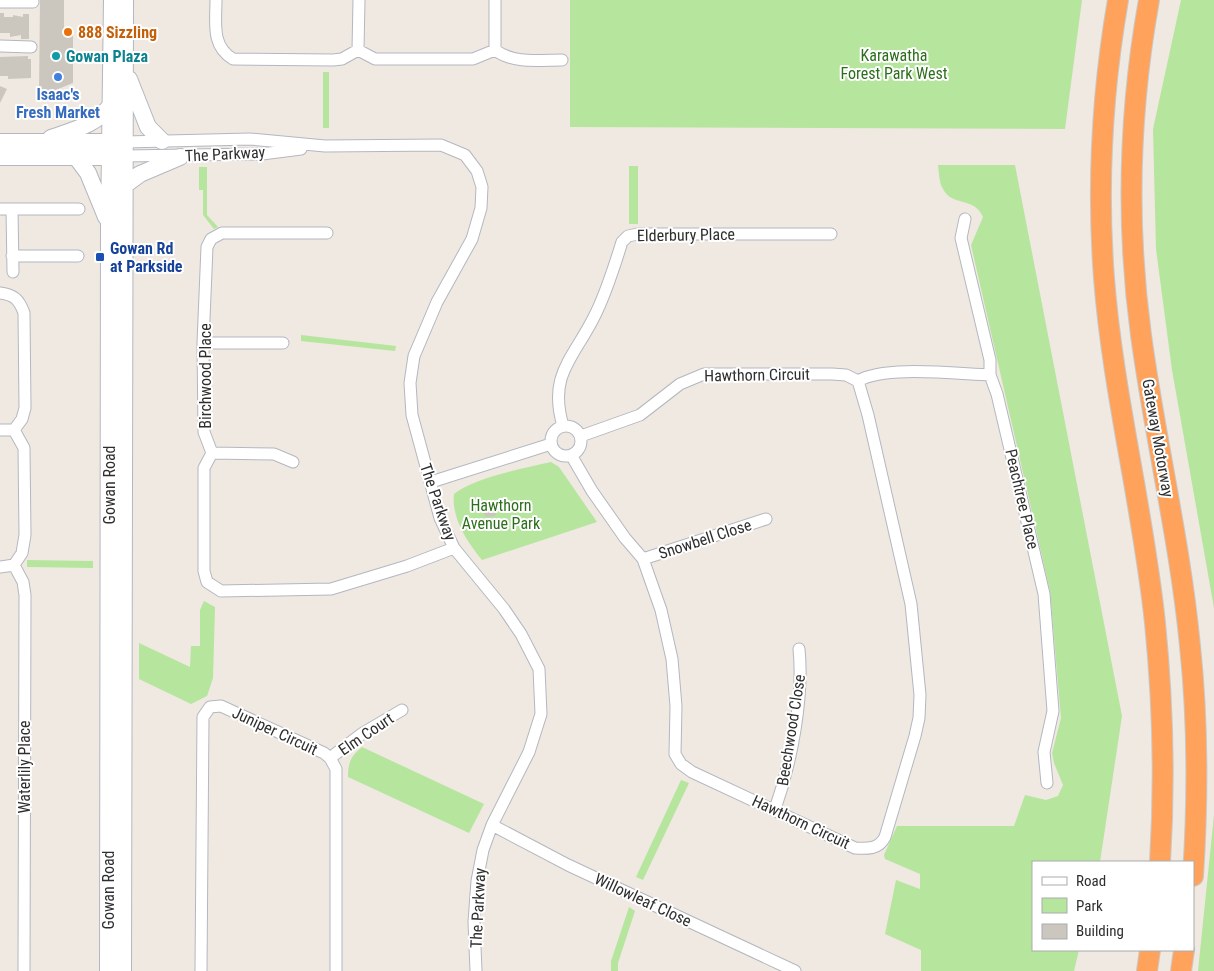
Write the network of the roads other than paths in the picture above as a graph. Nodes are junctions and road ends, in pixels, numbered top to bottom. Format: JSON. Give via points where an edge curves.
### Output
{"nodes":[{"id":1,"x":112,"y":0,"type":"edge"},
{"id":2,"x":125,"y":0,"type":"edge"},
{"id":3,"x":216,"y":0,"type":"edge"},
{"id":4,"x":359,"y":0,"type":"edge"},
{"id":5,"x":495,"y":0,"type":"edge"},
{"id":6,"x":1118,"y":0,"type":"edge"},
{"id":7,"x":1149,"y":0,"type":"edge"},
{"id":8,"x":0,"y":2,"type":"edge"},
{"id":9,"x":33,"y":2,"type":"dead end"},
{"id":10,"x":0,"y":46,"type":"edge"},
{"id":11,"x":31,"y":47,"type":"dead end"},
{"id":12,"x":358,"y":50,"type":"junction"},
{"id":13,"x":495,"y":50,"type":"junction"},
{"id":14,"x":562,"y":60,"type":"dead end"},
{"id":15,"x":126,"y":70,"type":"junction"},
{"id":16,"x":110,"y":106,"type":"junction"},
{"id":17,"x":162,"y":141,"type":"junction"},
{"id":18,"x":0,"y":142,"type":"edge"},
{"id":19,"x":40,"y":142,"type":"junction"},
{"id":20,"x":325,"y":146,"type":"junction"},
{"id":21,"x":118,"y":149,"type":"junction"},
{"id":22,"x":0,"y":157,"type":"edge"},
{"id":23,"x":76,"y":157,"type":"junction"},
{"id":24,"x":180,"y":157,"type":"junction"},
{"id":25,"x":125,"y":186,"type":"junction"},
{"id":26,"x":0,"y":209,"type":"edge"},
{"id":27,"x":12,"y":209,"type":"junction"},
{"id":28,"x":79,"y":209,"type":"dead end"},
{"id":29,"x":965,"y":219,"type":"dead end"},
{"id":30,"x":109,"y":224,"type":"junction"},
{"id":31,"x":327,"y":233,"type":"dead end"},
{"id":32,"x":831,"y":234,"type":"dead end"},
{"id":33,"x":12,"y":256,"type":"junction"},
{"id":34,"x":78,"y":256,"type":"dead end"},
{"id":35,"x":12,"y":272,"type":"dead end"},
{"id":36,"x":0,"y":293,"type":"edge"},
{"id":37,"x":204,"y":343,"type":"junction"},
{"id":38,"x":282,"y":343,"type":"dead end"},
{"id":39,"x":990,"y":375,"type":"junction"},
{"id":40,"x":858,"y":381,"type":"junction"},
{"id":41,"x":563,"y":426,"type":"junction"},
{"id":42,"x":0,"y":430,"type":"edge"},
{"id":43,"x":14,"y":430,"type":"junction"},
{"id":44,"x":581,"y":436,"type":"junction"},
{"id":45,"x":551,"y":444,"type":"junction"},
{"id":46,"x":212,"y":453,"type":"junction"},
{"id":47,"x":571,"y":455,"type":"junction"},
{"id":48,"x":293,"y":462,"type":"dead end"},
{"id":49,"x":431,"y":482,"type":"junction"},
{"id":50,"x":766,"y":519,"type":"dead end"},
{"id":51,"x":454,"y":548,"type":"junction"},
{"id":52,"x":643,"y":559,"type":"junction"},
{"id":53,"x":14,"y":565,"type":"junction"},
{"id":54,"x":0,"y":567,"type":"edge"},
{"id":55,"x":800,"y":649,"type":"dead end"},
{"id":56,"x":402,"y":710,"type":"dead end"},
{"id":57,"x":330,"y":758,"type":"junction"},
{"id":58,"x":1046,"y":783,"type":"dead end"},
{"id":59,"x":775,"y":810,"type":"junction"},
{"id":60,"x":492,"y":825,"type":"junction"},
{"id":61,"x":1160,"y":861,"type":"edge"},
{"id":62,"x":1193,"y":861,"type":"edge"},
{"id":63,"x":1150,"y":951,"type":"edge"},
{"id":64,"x":1184,"y":951,"type":"edge"},
{"id":65,"x":24,"y":971,"type":"edge"},
{"id":66,"x":108,"y":971,"type":"edge"},
{"id":67,"x":123,"y":971,"type":"edge"},
{"id":68,"x":201,"y":971,"type":"edge"},
{"id":69,"x":336,"y":971,"type":"edge"},
{"id":70,"x":476,"y":971,"type":"edge"},
{"id":71,"x":795,"y":971,"type":"edge"},
{"id":72,"x":1147,"y":971,"type":"edge"},
{"id":73,"x":1181,"y":971,"type":"edge"}],
"edges":[{"from":1,"to":16,"type":"main road","name":"Gowan Road"},
{"from":2,"to":15,"type":"main road","name":"Gowan Road"},
{"from":3,"to":12,"type":"street","via":[[216,37],[223,53],[233,59],[333,60]]},
{"from":4,"to":12,"type":"street"},
{"from":5,"to":13,"type":"street"},
{"from":6,"to":61,"type":"highway","name":"Gateway Motorway","via":[[1104,98],[1102,241],[1111,342],[1155,622],[1164,763]]},
{"from":7,"to":62,"type":"highway","name":"Gateway Motorway","via":[[1133,123],[1132,231],[1141,334],[1182,578],[1190,645],[1196,750]]},
{"from":8,"to":9,"type":"street"},
{"from":10,"to":11,"type":"street"},
{"from":12,"to":13,"type":"street","via":[[375,59],[473,59]]},
{"from":13,"to":14,"type":"street","via":[[505,58],[516,60]]},
{"from":15,"to":17,"type":"main road","via":[[148,127]]},
{"from":15,"to":21,"type":"main road","name":"Gowan Road"},
{"from":16,"to":19,"type":"main road","via":[[94,122]]},
{"from":16,"to":21,"type":"main road","name":"Gowan Road"},
{"from":17,"to":20,"type":"street","name":"The Parkway","via":[[250,140]]},
{"from":17,"to":21,"type":"street","name":"The Parkway"},
{"from":18,"to":19,"type":"main road"},
{"from":19,"to":21,"type":"main road"},
{"from":20,"to":24,"type":"street","name":"The Parkway","via":[[262,154]]},
{"from":20,"to":49,"type":"street","name":"The Parkway","via":[[441,145],[465,155],[477,171],[482,187],[481,208],[472,239],[437,302],[414,356],[410,383],[412,414]]},
{"from":21,"to":23,"type":"main road"},
{"from":21,"to":24,"type":"street","name":"The Parkway"},
{"from":21,"to":25,"type":"main road","name":"Gowan Road"},
{"from":21,"to":30,"type":"main road","name":"Gowan Road"},
{"from":22,"to":23,"type":"main road"},
{"from":23,"to":30,"type":"main road","via":[[88,173]]},
{"from":24,"to":25,"type":"main road","via":[[140,174]]},
{"from":25,"to":67,"type":"main road","name":"Gowan Road"},
{"from":26,"to":27,"type":"street"},
{"from":27,"to":28,"type":"street"},
{"from":27,"to":33,"type":"street"},
{"from":29,"to":39,"type":"street","name":"Peachtree Place","via":[[961,238],[990,360]]},
{"from":30,"to":66,"type":"main road","name":"Gowan Road"},
{"from":31,"to":37,"type":"street","name":"Birchwood Place","via":[[222,233],[211,240],[207,247]]},
{"from":32,"to":41,"type":"street","name":"Elderbury Place","via":[[628,236],[622,242],[594,316],[562,371],[558,400]]},
{"from":33,"to":34,"type":"street"},
{"from":33,"to":35,"type":"street"},
{"from":36,"to":43,"type":"street","via":[[20,301],[24,313],[25,408]]},
{"from":37,"to":38,"type":"street"},
{"from":37,"to":46,"type":"street","name":"Birchwood Place","via":[[204,432]]},
{"from":39,"to":40,"type":"street","via":[[886,373]]},
{"from":39,"to":58,"type":"street","name":"Peachtree Place","via":[[1044,594],[1053,711],[1044,752]]},
{"from":40,"to":44,"type":"street","name":"Hawthorn Circuit","via":[[846,375],[832,374],[704,374],[680,384],[640,415]]},
{"from":40,"to":59,"type":"street","name":"Hawthorn Circuit","via":[[911,604],[920,695],[919,718],[885,837],[876,847],[855,848]]},
{"from":41,"to":44,"type":"street","via":[[574,428]]},
{"from":41,"to":45,"type":"street","via":[[553,433]]},
{"from":42,"to":43,"type":"street"},
{"from":43,"to":53,"type":"street","via":[[24,448],[25,535],[22,553]]},
{"from":44,"to":47,"type":"street","via":[[580,448]]},
{"from":45,"to":47,"type":"street","via":[[559,454]]},
{"from":45,"to":49,"type":"street"},
{"from":46,"to":48,"type":"street","via":[[274,454]]},
{"from":46,"to":51,"type":"street","via":[[204,468],[204,571],[207,582],[221,591],[331,589]]},
{"from":47,"to":52,"type":"street","name":"Hawthorn Circuit","via":[[592,492]]},
{"from":49,"to":51,"type":"street","name":"The Parkway","via":[[440,518]]},
{"from":50,"to":52,"type":"street","name":"Snowbell Close"},
{"from":51,"to":60,"type":"street","name":"The Parkway","via":[[504,609],[539,669],[541,714],[529,752]]},
{"from":52,"to":59,"type":"street","name":"Hawthorn Circuit","via":[[661,610],[672,659],[676,706],[675,754],[681,764],[692,772]]},
{"from":53,"to":54,"type":"street"},
{"from":53,"to":65,"type":"street","name":"Waterlily Place","via":[[25,594]]},
{"from":55,"to":59,"type":"street","name":"Beechwood Close","via":[[797,712],[785,782]]},
{"from":56,"to":57,"type":"street","name":"Elm Court"},
{"from":57,"to":68,"type":"street","name":"Juniper Circuit","via":[[221,706],[210,707],[203,717]]},
{"from":57,"to":69,"type":"street","name":"Juniper Circuit","via":[[336,769]]},
{"from":60,"to":70,"type":"street","name":"The Parkway","via":[[477,881],[474,922]]},
{"from":60,"to":71,"type":"street","name":"Willowleaf Close","via":[[568,865]]},
{"from":63,"to":72,"type":"highway"},
{"from":64,"to":73,"type":"highway"}]}
